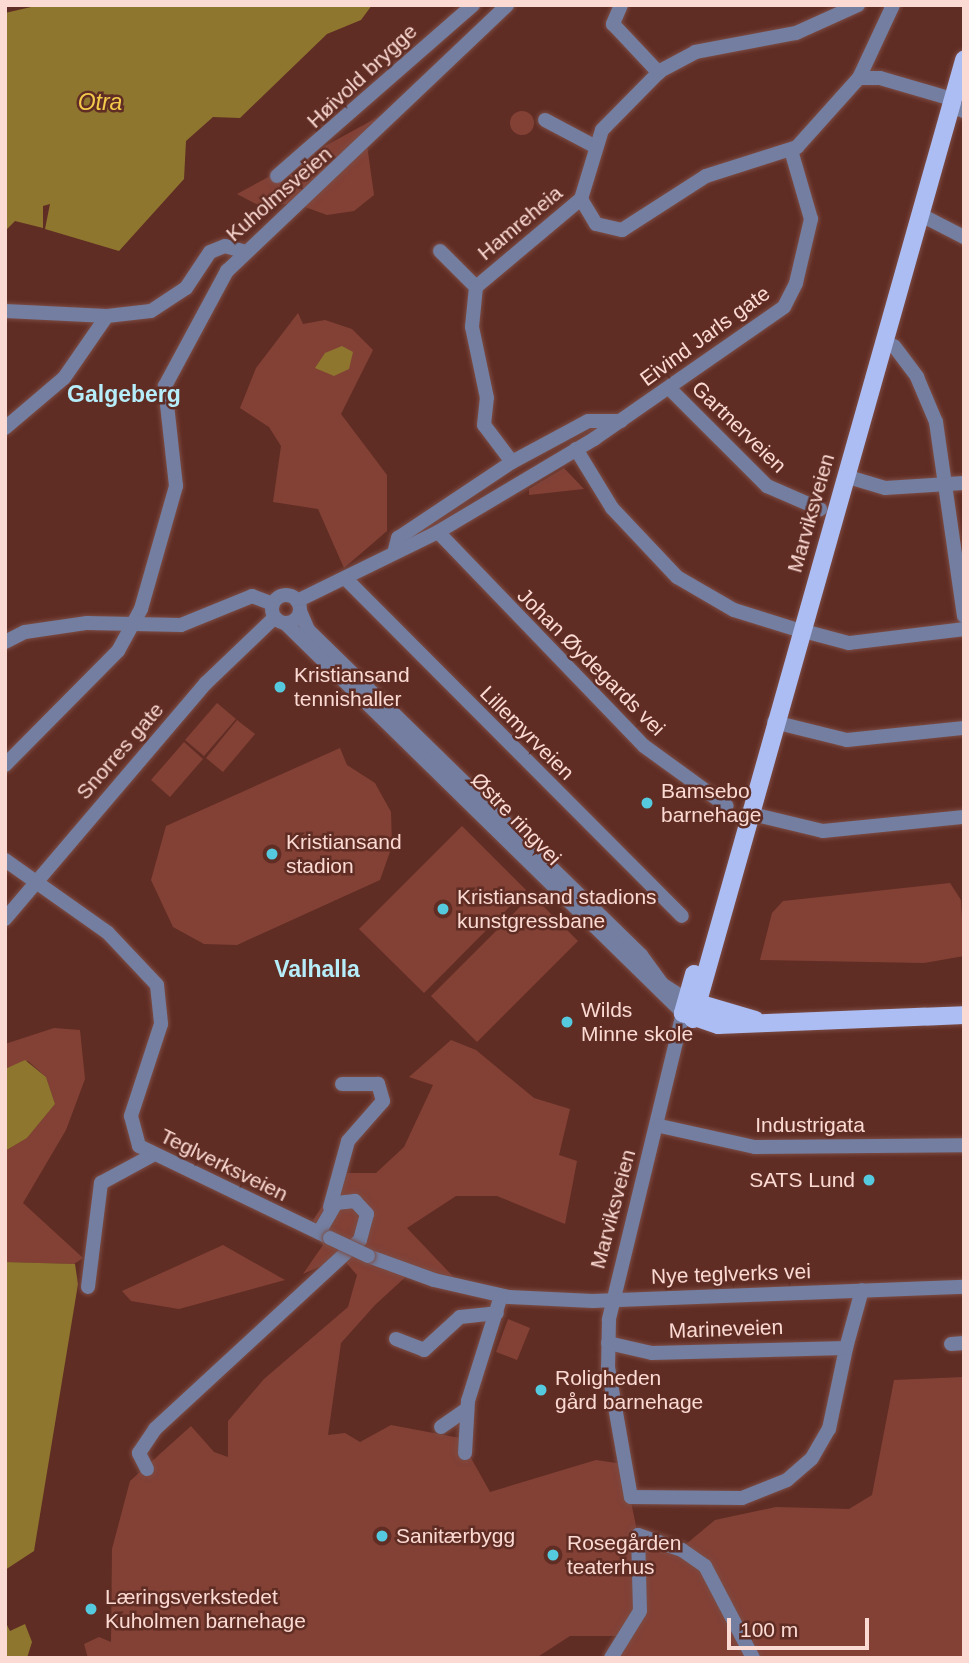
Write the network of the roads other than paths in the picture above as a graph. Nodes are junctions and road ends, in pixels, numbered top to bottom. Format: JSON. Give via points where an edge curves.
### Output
{"nodes":[{"id":1,"x":473,"y":5,"type":"edge"},
{"id":2,"x":507,"y":5,"type":"edge"},
{"id":3,"x":621,"y":5,"type":"edge"},
{"id":4,"x":858,"y":5,"type":"edge"},
{"id":5,"x":894,"y":5,"type":"edge"},
{"id":6,"x":964,"y":60,"type":"edge"},
{"id":7,"x":659,"y":73,"type":"junction"},
{"id":8,"x":859,"y":78,"type":"junction"},
{"id":9,"x":955,"y":105,"type":"edge"},
{"id":10,"x":545,"y":120,"type":"dead end"},
{"id":11,"x":596,"y":147,"type":"junction"},
{"id":12,"x":791,"y":150,"type":"junction"},
{"id":13,"x":277,"y":176,"type":"dead end"},
{"id":14,"x":581,"y":199,"type":"junction"},
{"id":15,"x":919,"y":214,"type":"junction"},
{"id":16,"x":964,"y":237,"type":"edge"},
{"id":17,"x":242,"y":251,"type":"junction"},
{"id":18,"x":440,"y":251,"type":"dead end"},
{"id":19,"x":476,"y":287,"type":"junction"},
{"id":20,"x":5,"y":310,"type":"edge"},
{"id":21,"x":107,"y":316,"type":"junction"},
{"id":22,"x":894,"y":346,"type":"dead end"},
{"id":23,"x":669,"y":388,"type":"junction"},
{"id":24,"x":621,"y":421,"type":"junction"},
{"id":25,"x":5,"y":428,"type":"edge"},
{"id":26,"x":576,"y":449,"type":"junction"},
{"id":27,"x":512,"y":462,"type":"junction"},
{"id":28,"x":845,"y":476,"type":"junction"},
{"id":29,"x":964,"y":482,"type":"edge"},
{"id":30,"x":946,"y":485,"type":"junction"},
{"id":31,"x":820,"y":509,"type":"dead end"},
{"id":32,"x":438,"y":532,"type":"junction"},
{"id":33,"x":394,"y":553,"type":"junction"},
{"id":34,"x":345,"y":578,"type":"junction"},
{"id":35,"x":298,"y":606,"type":"junction"},
{"id":36,"x":278,"y":615,"type":"junction"},
{"id":37,"x":964,"y":616,"type":"edge"},
{"id":38,"x":134,"y":620,"type":"junction"},
{"id":39,"x":964,"y":629,"type":"edge"},
{"id":40,"x":806,"y":632,"type":"junction"},
{"id":41,"x":5,"y":642,"type":"edge"},
{"id":42,"x":774,"y":722,"type":"junction"},
{"id":43,"x":964,"y":728,"type":"edge"},
{"id":44,"x":5,"y":765,"type":"edge"},
{"id":45,"x":727,"y":806,"type":"dead end"},
{"id":46,"x":748,"y":813,"type":"junction"},
{"id":47,"x":964,"y":817,"type":"edge"},
{"id":48,"x":5,"y":860,"type":"edge"},
{"id":49,"x":35,"y":883,"type":"junction"},
{"id":50,"x":682,"y":916,"type":"dead end"},
{"id":51,"x":5,"y":919,"type":"edge"},
{"id":52,"x":689,"y":1009,"type":"junction"},
{"id":53,"x":964,"y":1015,"type":"edge"},
{"id":54,"x":342,"y":1084,"type":"dead end"},
{"id":55,"x":660,"y":1126,"type":"junction"},
{"id":56,"x":964,"y":1144,"type":"edge"},
{"id":57,"x":151,"y":1156,"type":"junction"},
{"id":58,"x":330,"y":1207,"type":"junction"},
{"id":59,"x":325,"y":1236,"type":"junction"},
{"id":60,"x":88,"y":1287,"type":"dead end"},
{"id":61,"x":964,"y":1287,"type":"edge"},
{"id":62,"x":862,"y":1290,"type":"junction"},
{"id":63,"x":501,"y":1296,"type":"junction"},
{"id":64,"x":614,"y":1300,"type":"junction"},
{"id":65,"x":497,"y":1313,"type":"junction"},
{"id":66,"x":396,"y":1339,"type":"dead end"},
{"id":67,"x":608,"y":1343,"type":"junction"},
{"id":68,"x":846,"y":1348,"type":"junction"},
{"id":69,"x":467,"y":1409,"type":"junction"},
{"id":70,"x":441,"y":1427,"type":"dead end"},
{"id":71,"x":465,"y":1452,"type":"dead end"},
{"id":72,"x":147,"y":1469,"type":"dead end"},
{"id":73,"x":611,"y":1658,"type":"edge"},
{"id":74,"x":753,"y":1658,"type":"edge"}],
"edges":[{"from":1,"to":13,"type":"street","name":"Høivold brygge"},
{"from":2,"to":17,"type":"street","name":"Kuholmsveien","via":[[410,91],[340,169]]},
{"from":3,"to":7,"type":"street","via":[[612,24]]},
{"from":4,"to":7,"type":"street","name":"Hamreheia","via":[[796,33],[695,52]]},
{"from":5,"to":8,"type":"street"},
{"from":6,"to":9,"type":"main road","name":"Marviksveien"},
{"from":7,"to":11,"type":"street","name":"Hamreheia","via":[[609,119]]},
{"from":8,"to":9,"type":"street","via":[[880,78]]},
{"from":8,"to":12,"type":"street","via":[[815,132]]},
{"from":9,"to":15,"type":"main road","name":"Marviksveien"},
{"from":10,"to":11,"type":"street"},
{"from":11,"to":14,"type":"street","name":"Hamreheia"},
{"from":12,"to":14,"type":"street","via":[[706,176],[622,230],[596,224]]},
{"from":12,"to":23,"type":"street","name":"Eivind Jarls gate","via":[[811,219],[792,295],[773,316]]},
{"from":14,"to":19,"type":"street","name":"Hamreheia"},
{"from":15,"to":16,"type":"street"},
{"from":15,"to":28,"type":"main road","name":"Marviksveien"},
{"from":17,"to":21,"type":"street","via":[[225,246],[210,252],[186,289],[160,308]]},
{"from":17,"to":38,"type":"street","name":"Kuholmsveien","via":[[168,374],[163,397],[176,486]]},
{"from":18,"to":19,"type":"street","name":"Hamreheia"},
{"from":19,"to":27,"type":"street","name":"Hamreheia","via":[[472,327],[487,398],[484,425]]},
{"from":20,"to":21,"type":"street"},
{"from":21,"to":25,"type":"street","via":[[64,377]]},
{"from":22,"to":30,"type":"street","via":[[933,410]]},
{"from":23,"to":24,"type":"street","name":"Eivind Jarls gate"},
{"from":23,"to":31,"type":"street","name":"Gartnerveien","via":[[767,486]]},
{"from":24,"to":26,"type":"street","name":"Eivind Jarls gate"},
{"from":24,"to":27,"type":"street","name":"Eivind Jarls gate","via":[[588,421]]},
{"from":26,"to":32,"type":"street","name":"Eivind Jarls gate"},
{"from":26,"to":40,"type":"street","via":[[612,508],[677,577],[734,610]]},
{"from":27,"to":33,"type":"street","name":"Eivind Jarls gate","via":[[398,538]]},
{"from":28,"to":30,"type":"street","via":[[885,488]]},
{"from":28,"to":40,"type":"main road","name":"Marviksveien"},
{"from":29,"to":30,"type":"street"},
{"from":30,"to":37,"type":"street"},
{"from":32,"to":33,"type":"street","name":"Eivind Jarls gate"},
{"from":32,"to":45,"type":"street","name":"Johan Øydegards vei","via":[[644,746]]},
{"from":33,"to":34,"type":"street","name":"Eivind Jarls gate"},
{"from":34,"to":35,"type":"street","name":"Eivind Jarls gate"},
{"from":34,"to":50,"type":"street","name":"Lillemyrveien"},
{"from":35,"to":36,"type":"street","name":"Snorres gate"},
{"from":35,"to":36,"type":"street","via":[[284,595]]},
{"from":35,"to":52,"type":"street","name":"Østre ringvei","via":[[308,630],[641,955],[662,984]]},
{"from":36,"to":38,"type":"street","via":[[248,597],[171,626]]},
{"from":36,"to":49,"type":"street","name":"Snorres gate","via":[[206,682]]},
{"from":36,"to":52,"type":"street","name":"Østre ringvei"},
{"from":38,"to":41,"type":"street","via":[[38,629]]},
{"from":38,"to":44,"type":"street","name":"Kuholmsveien","via":[[118,651]]},
{"from":39,"to":40,"type":"street","via":[[849,643]]},
{"from":40,"to":42,"type":"main road","name":"Marviksveien"},
{"from":42,"to":43,"type":"street","via":[[847,740]]},
{"from":42,"to":46,"type":"main road","name":"Marviksveien"},
{"from":46,"to":47,"type":"street","via":[[823,831]]},
{"from":46,"to":52,"type":"main road","name":"Marviksveien"},
{"from":48,"to":49,"type":"street","name":"Teglverksveien"},
{"from":49,"to":51,"type":"street","name":"Snorres gate"},
{"from":49,"to":57,"type":"street","name":"Teglverksveien","via":[[108,933],[157,985],[161,1024],[131,1116],[131,1134]]},
{"from":52,"to":53,"type":"main road","name":"Østre ringvei","via":[[769,1024]]},
{"from":52,"to":55,"type":"street","name":"Marviksveien"},
{"from":54,"to":58,"type":"street","via":[[384,1089],[382,1106],[348,1141],[346,1162]]},
{"from":55,"to":56,"type":"street","name":"Industrigata","via":[[755,1147]]},
{"from":55,"to":64,"type":"street","name":"Marviksveien"},
{"from":57,"to":59,"type":"street","name":"Teglverksveien"},
{"from":57,"to":60,"type":"street","via":[[101,1183]]},
{"from":58,"to":59,"type":"street"},
{"from":58,"to":72,"type":"street","via":[[345,1199],[362,1206],[365,1232],[176,1406],[139,1453]]},
{"from":59,"to":63,"type":"street","name":"Teglverksveien","bridge":true,"via":[[368,1256]]},
{"from":61,"to":62,"type":"street","name":"Nye teglverks vei"},
{"from":62,"to":64,"type":"street","name":"Nye teglverks vei"},
{"from":62,"to":68,"type":"street"},
{"from":63,"to":64,"type":"street","name":"Nye teglverks vei"},
{"from":63,"to":65,"type":"street"},
{"from":64,"to":67,"type":"street","name":"Marviksveien"},
{"from":65,"to":66,"type":"street","via":[[460,1317],[424,1350]]},
{"from":65,"to":69,"type":"street"},
{"from":67,"to":68,"type":"street","name":"Marineveien","via":[[652,1353]]},
{"from":67,"to":68,"type":"street","name":"Marviksveien","via":[[631,1497],[726,1499],[774,1488],[812,1458],[829,1429]]},
{"from":69,"to":70,"type":"street"},
{"from":69,"to":71,"type":"street"},
{"from":73,"to":74,"type":"street","via":[[640,1611],[638,1535],[682,1550],[705,1566]]}]}
